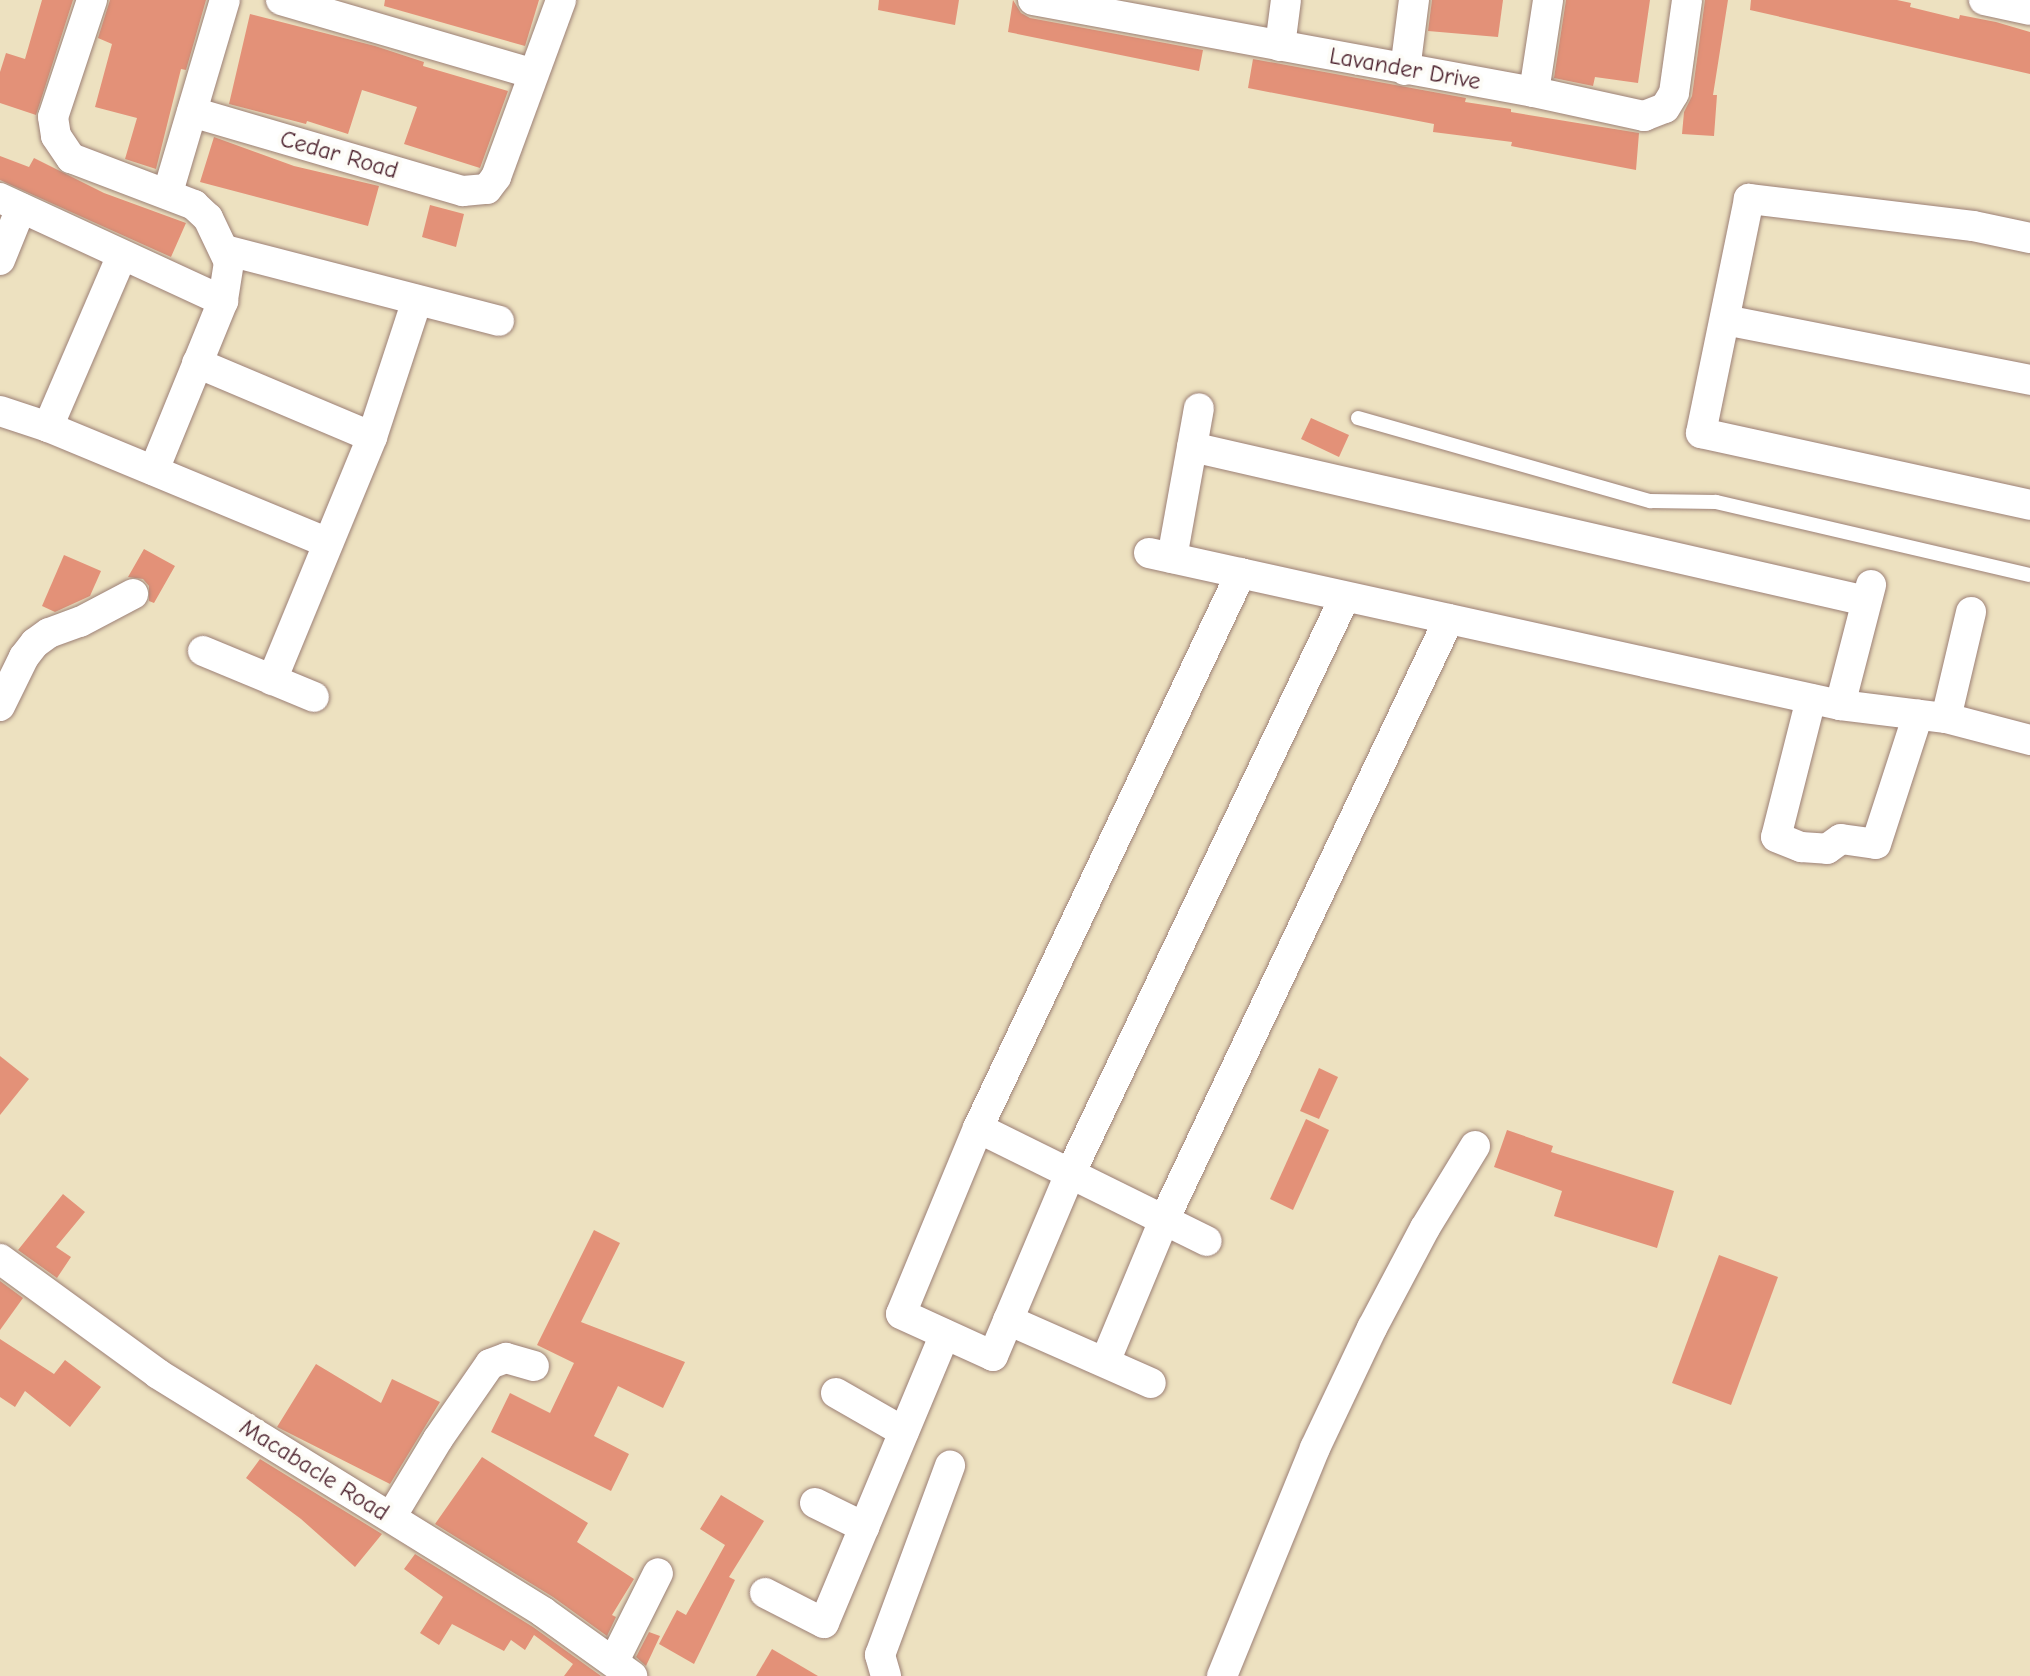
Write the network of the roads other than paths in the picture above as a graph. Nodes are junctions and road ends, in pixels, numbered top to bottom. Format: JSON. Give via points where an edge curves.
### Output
{"nodes":[{"id":1,"x":92,"y":0,"type":"edge"},
{"id":2,"x":225,"y":0,"type":"edge"},
{"id":3,"x":281,"y":0,"type":"edge"},
{"id":4,"x":561,"y":0,"type":"edge"},
{"id":5,"x":1033,"y":0,"type":"edge"},
{"id":6,"x":1286,"y":0,"type":"edge"},
{"id":7,"x":1414,"y":0,"type":"edge"},
{"id":8,"x":1548,"y":0,"type":"edge"},
{"id":9,"x":1687,"y":0,"type":"edge"},
{"id":10,"x":1984,"y":0,"type":"edge"},
{"id":11,"x":2030,"y":10,"type":"edge"},
{"id":12,"x":1158,"y":11,"type":"edge"},
{"id":13,"x":1280,"y":46,"type":"junction"},
{"id":14,"x":1405,"y":70,"type":"junction"},
{"id":15,"x":531,"y":73,"type":"junction"},
{"id":16,"x":1534,"y":92,"type":"junction"},
{"id":17,"x":192,"y":112,"type":"junction"},
{"id":18,"x":171,"y":182,"type":"dead end"},
{"id":19,"x":11,"y":203,"type":"edge"},
{"id":20,"x":2030,"y":238,"type":"edge"},
{"id":21,"x":225,"y":250,"type":"junction"},
{"id":22,"x":122,"y":255,"type":"junction"},
{"id":23,"x":0,"y":260,"type":"edge"},
{"id":24,"x":417,"y":300,"type":"junction"},
{"id":25,"x":223,"y":301,"type":"junction"},
{"id":26,"x":1725,"y":320,"type":"junction"},
{"id":27,"x":499,"y":321,"type":"dead end"},
{"id":28,"x":197,"y":363,"type":"junction"},
{"id":29,"x":2030,"y":380,"type":"edge"},
{"id":30,"x":1199,"y":408,"type":"dead end"},
{"id":31,"x":0,"y":411,"type":"edge"},
{"id":32,"x":1358,"y":418,"type":"dead end"},
{"id":33,"x":48,"y":427,"type":"junction"},
{"id":34,"x":372,"y":437,"type":"junction"},
{"id":35,"x":1192,"y":447,"type":"junction"},
{"id":36,"x":154,"y":470,"type":"junction"},
{"id":37,"x":2030,"y":505,"type":"edge"},
{"id":38,"x":328,"y":543,"type":"junction"},
{"id":39,"x":1241,"y":573,"type":"junction"},
{"id":40,"x":2030,"y":575,"type":"edge"},
{"id":41,"x":133,"y":594,"type":"dead end"},
{"id":42,"x":1345,"y":597,"type":"junction"},
{"id":43,"x":1971,"y":612,"type":"dead end"},
{"id":44,"x":1449,"y":619,"type":"junction"},
{"id":45,"x":203,"y":651,"type":"dead end"},
{"id":46,"x":272,"y":680,"type":"junction"},
{"id":47,"x":314,"y":697,"type":"dead end"},
{"id":48,"x":1825,"y":702,"type":"junction"},
{"id":49,"x":0,"y":706,"type":"edge"},
{"id":50,"x":1932,"y":716,"type":"junction"},
{"id":51,"x":2030,"y":740,"type":"edge"},
{"id":52,"x":978,"y":1128,"type":"junction"},
{"id":53,"x":1475,"y":1146,"type":"dead end"},
{"id":54,"x":1070,"y":1174,"type":"junction"},
{"id":55,"x":1164,"y":1220,"type":"junction"},
{"id":56,"x":1207,"y":1241,"type":"dead end"},
{"id":57,"x":0,"y":1259,"type":"edge"},
{"id":58,"x":1008,"y":1320,"type":"junction"},
{"id":59,"x":945,"y":1334,"type":"junction"},
{"id":60,"x":1105,"y":1362,"type":"junction"},
{"id":61,"x":534,"y":1366,"type":"dead end"},
{"id":62,"x":1151,"y":1383,"type":"dead end"},
{"id":63,"x":836,"y":1393,"type":"dead end"},
{"id":64,"x":904,"y":1432,"type":"junction"},
{"id":65,"x":950,"y":1466,"type":"dead end"},
{"id":66,"x":815,"y":1503,"type":"dead end"},
{"id":67,"x":391,"y":1517,"type":"junction"},
{"id":68,"x":864,"y":1527,"type":"junction"},
{"id":69,"x":658,"y":1573,"type":"dead end"},
{"id":70,"x":765,"y":1593,"type":"dead end"},
{"id":71,"x":623,"y":1668,"type":"edge"},
{"id":72,"x":886,"y":1676,"type":"edge"},
{"id":73,"x":1222,"y":1676,"type":"edge"}],
"edges":[{"from":1,"to":21,"type":"street","via":[[53,117],[56,136],[71,158],[194,205],[208,218]]},
{"from":2,"to":17,"type":"street"},
{"from":3,"to":15,"type":"street"},
{"from":4,"to":15,"type":"street"},
{"from":5,"to":12,"type":"street","name":"Lavander Drive"},
{"from":6,"to":13,"type":"street"},
{"from":7,"to":14,"type":"street"},
{"from":8,"to":16,"type":"street"},
{"from":9,"to":16,"type":"street","name":"Lavander Drive","via":[[1674,93],[1665,108],[1644,116]]},
{"from":10,"to":11,"type":"street"},
{"from":12,"to":13,"type":"street","name":"Lavander Drive"},
{"from":13,"to":14,"type":"street","name":"Lavander Drive"},
{"from":14,"to":16,"type":"street","name":"Lavander Drive"},
{"from":15,"to":17,"type":"street","name":"Cedar Road","via":[[496,177],[487,189],[463,191]]},
{"from":17,"to":18,"type":"street"},
{"from":19,"to":22,"type":"street"},
{"from":19,"to":23,"type":"street"},
{"from":20,"to":26,"type":"street","via":[[1973,226],[1749,199]]},
{"from":21,"to":24,"type":"street"},
{"from":21,"to":25,"type":"street","via":[[229,276]]},
{"from":22,"to":25,"type":"street"},
{"from":22,"to":33,"type":"street"},
{"from":24,"to":27,"type":"street"},
{"from":24,"to":34,"type":"street"},
{"from":25,"to":28,"type":"street"},
{"from":26,"to":29,"type":"street"},
{"from":26,"to":37,"type":"street","via":[[1701,433]]},
{"from":28,"to":34,"type":"street"},
{"from":28,"to":36,"type":"street"},
{"from":30,"to":35,"type":"street"},
{"from":31,"to":33,"type":"street"},
{"from":32,"to":40,"type":"lane","via":[[1650,501],[1716,502]]},
{"from":33,"to":36,"type":"street"},
{"from":34,"to":38,"type":"street"},
{"from":35,"to":39,"type":"street","via":[[1160,556]]},
{"from":35,"to":48,"type":"street","via":[[1868,593]]},
{"from":36,"to":38,"type":"street"},
{"from":38,"to":46,"type":"street"},
{"from":39,"to":42,"type":"street"},
{"from":39,"to":52,"type":"street"},
{"from":41,"to":49,"type":"street","via":[[35,643]]},
{"from":42,"to":44,"type":"street"},
{"from":42,"to":54,"type":"street"},
{"from":43,"to":50,"type":"street"},
{"from":44,"to":48,"type":"street"},
{"from":44,"to":55,"type":"street"},
{"from":45,"to":46,"type":"street"},
{"from":46,"to":47,"type":"street"},
{"from":48,"to":50,"type":"street"},
{"from":48,"to":50,"type":"street","via":[[1776,837],[1801,847],[1827,849],[1841,839],[1876,844]]},
{"from":50,"to":51,"type":"street"},
{"from":52,"to":54,"type":"street"},
{"from":52,"to":59,"type":"street","via":[[901,1314]]},
{"from":53,"to":73,"type":"street","via":[[1419,1241],[1315,1448]]},
{"from":54,"to":55,"type":"street"},
{"from":54,"to":58,"type":"street"},
{"from":55,"to":56,"type":"street"},
{"from":55,"to":60,"type":"street"},
{"from":57,"to":67,"type":"street","name":"Macabacle Road","via":[[158,1374]]},
{"from":58,"to":59,"type":"street","via":[[993,1356]]},
{"from":58,"to":60,"type":"street"},
{"from":59,"to":64,"type":"street"},
{"from":60,"to":62,"type":"street"},
{"from":61,"to":67,"type":"street","via":[[506,1358],[490,1364]]},
{"from":63,"to":64,"type":"street"},
{"from":64,"to":68,"type":"street"},
{"from":65,"to":72,"type":"street","via":[[880,1655]]},
{"from":66,"to":68,"type":"street"},
{"from":67,"to":71,"type":"street","name":"Macabacle Road"},
{"from":68,"to":70,"type":"street","via":[[824,1623]]},
{"from":69,"to":71,"type":"street"}]}
